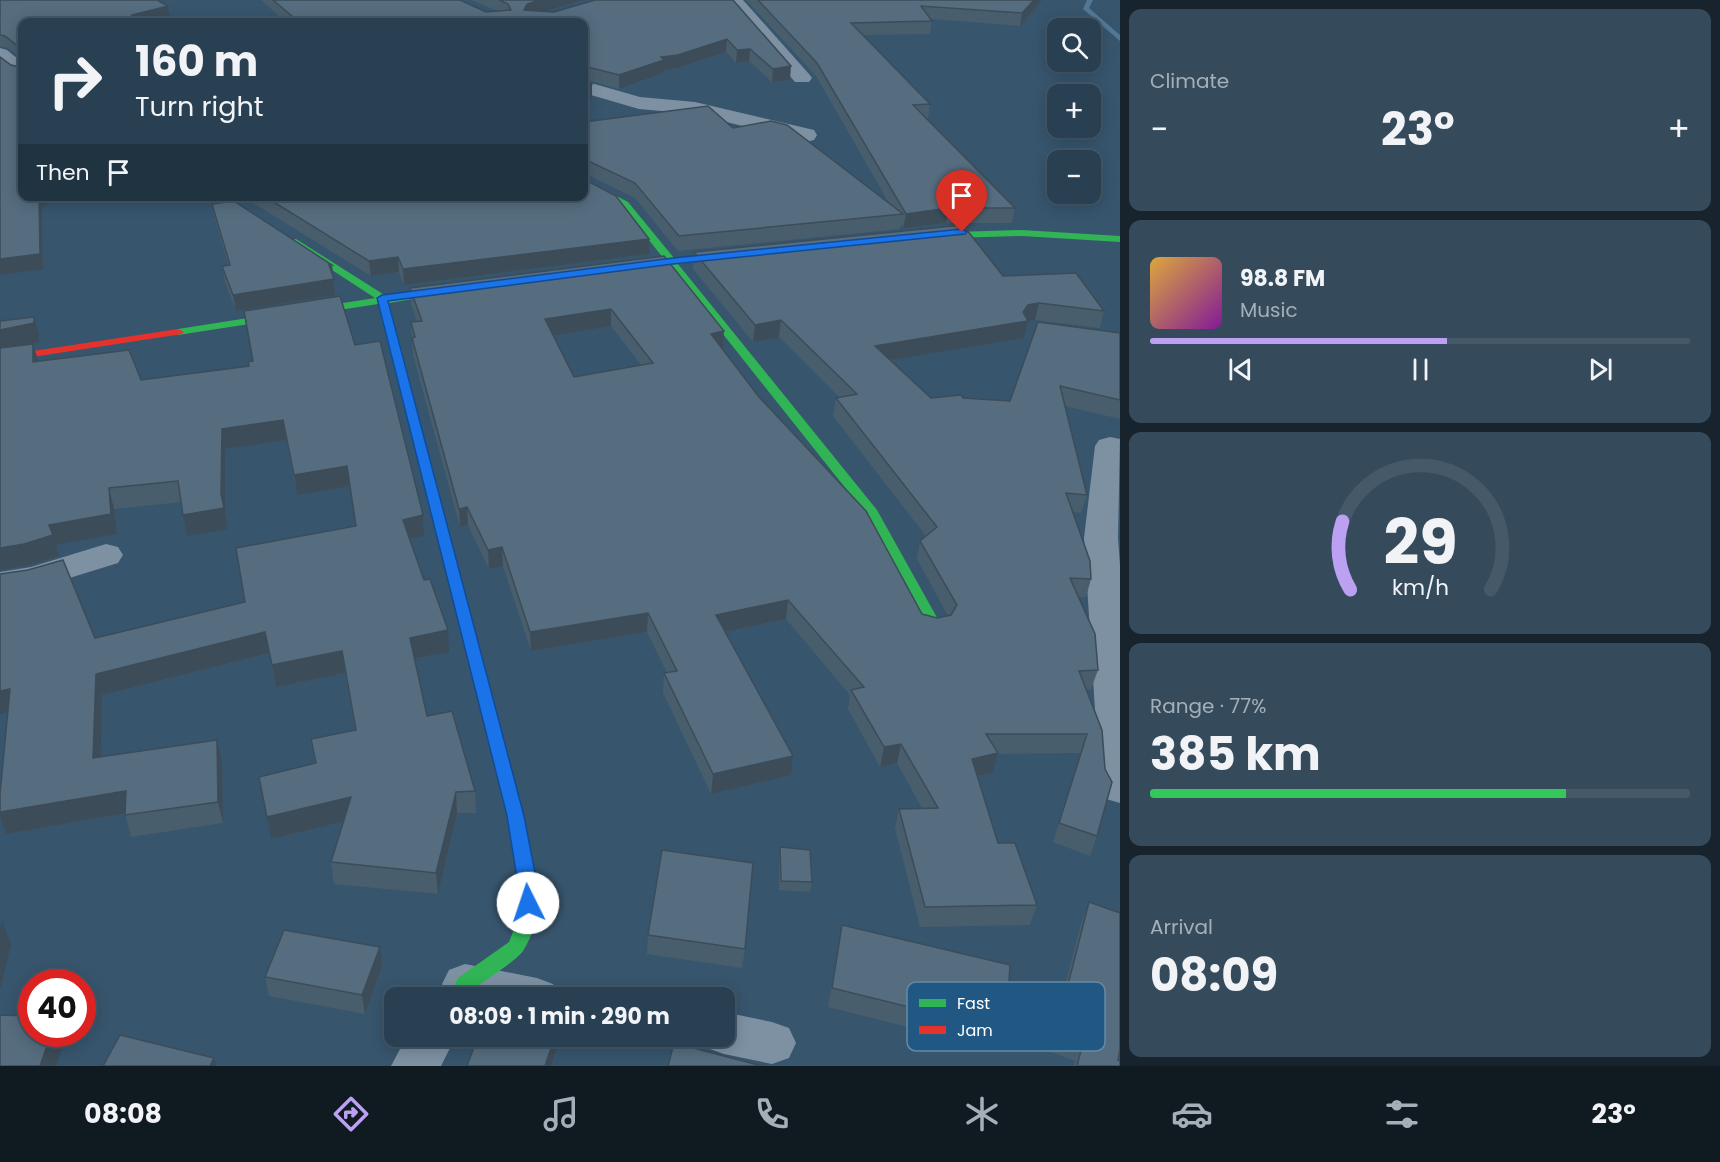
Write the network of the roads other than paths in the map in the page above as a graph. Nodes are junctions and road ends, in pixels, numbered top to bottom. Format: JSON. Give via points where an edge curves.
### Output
{"nodes":[{"id":1,"x":733,"y":0,"type":"edge"},
{"id":2,"x":0,"y":54,"type":"edge"},
{"id":3,"x":18,"y":69,"type":"edge"},
{"id":4,"x":802,"y":78,"type":"dead end"},
{"id":5,"x":588,"y":88,"type":"edge"},
{"id":6,"x":806,"y":135,"type":"dead end"},
{"id":7,"x":588,"y":184,"type":"edge"},
{"id":8,"x":284,"y":235,"type":"edge"},
{"id":9,"x":904,"y":238,"type":"edge"},
{"id":10,"x":1120,"y":239,"type":"edge"},
{"id":11,"x":754,"y":253,"type":"edge"},
{"id":12,"x":673,"y":261,"type":"junction"},
{"id":13,"x":615,"y":268,"type":"edge"},
{"id":14,"x":464,"y":288,"type":"edge"},
{"id":15,"x":382,"y":298,"type":"junction"},
{"id":16,"x":0,"y":358,"type":"edge"},
{"id":17,"x":1110,"y":446,"type":"dead end"},
{"id":18,"x":1111,"y":540,"type":"edge"},
{"id":19,"x":106,"y":555,"type":"dead end"},
{"id":20,"x":0,"y":583,"type":"edge"},
{"id":21,"x":933,"y":623,"type":"edge"},
{"id":22,"x":1120,"y":788,"type":"edge"},
{"id":23,"x":466,"y":987,"type":"edge"},
{"id":24,"x":735,"y":1035,"type":"edge"},
{"id":25,"x":772,"y":1042,"type":"dead end"},
{"id":26,"x":427,"y":1047,"type":"edge"},
{"id":27,"x":416,"y":1066,"type":"edge"}],
"edges":[{"from":1,"to":4,"type":"street"},
{"from":2,"to":3,"type":"street"},
{"from":5,"to":6,"type":"street","via":[[639,103],[695,108]]},
{"from":7,"to":12,"type":"street","via":[[625,204]]},
{"from":8,"to":15,"type":"street"},
{"from":9,"to":10,"type":"street","via":[[962,232],[1053,233]]},
{"from":11,"to":12,"type":"street"},
{"from":12,"to":13,"type":"street"},
{"from":12,"to":21,"type":"street","via":[[872,513]]},
{"from":14,"to":15,"type":"street"},
{"from":15,"to":16,"type":"street"},
{"from":15,"to":23,"type":"street","via":[[515,816],[529,888],[527,919],[516,947]]},
{"from":17,"to":18,"type":"street"},
{"from":18,"to":22,"type":"street"},
{"from":19,"to":20,"type":"street","via":[[34,578]]},
{"from":24,"to":25,"type":"street"},
{"from":26,"to":27,"type":"street"}]}
